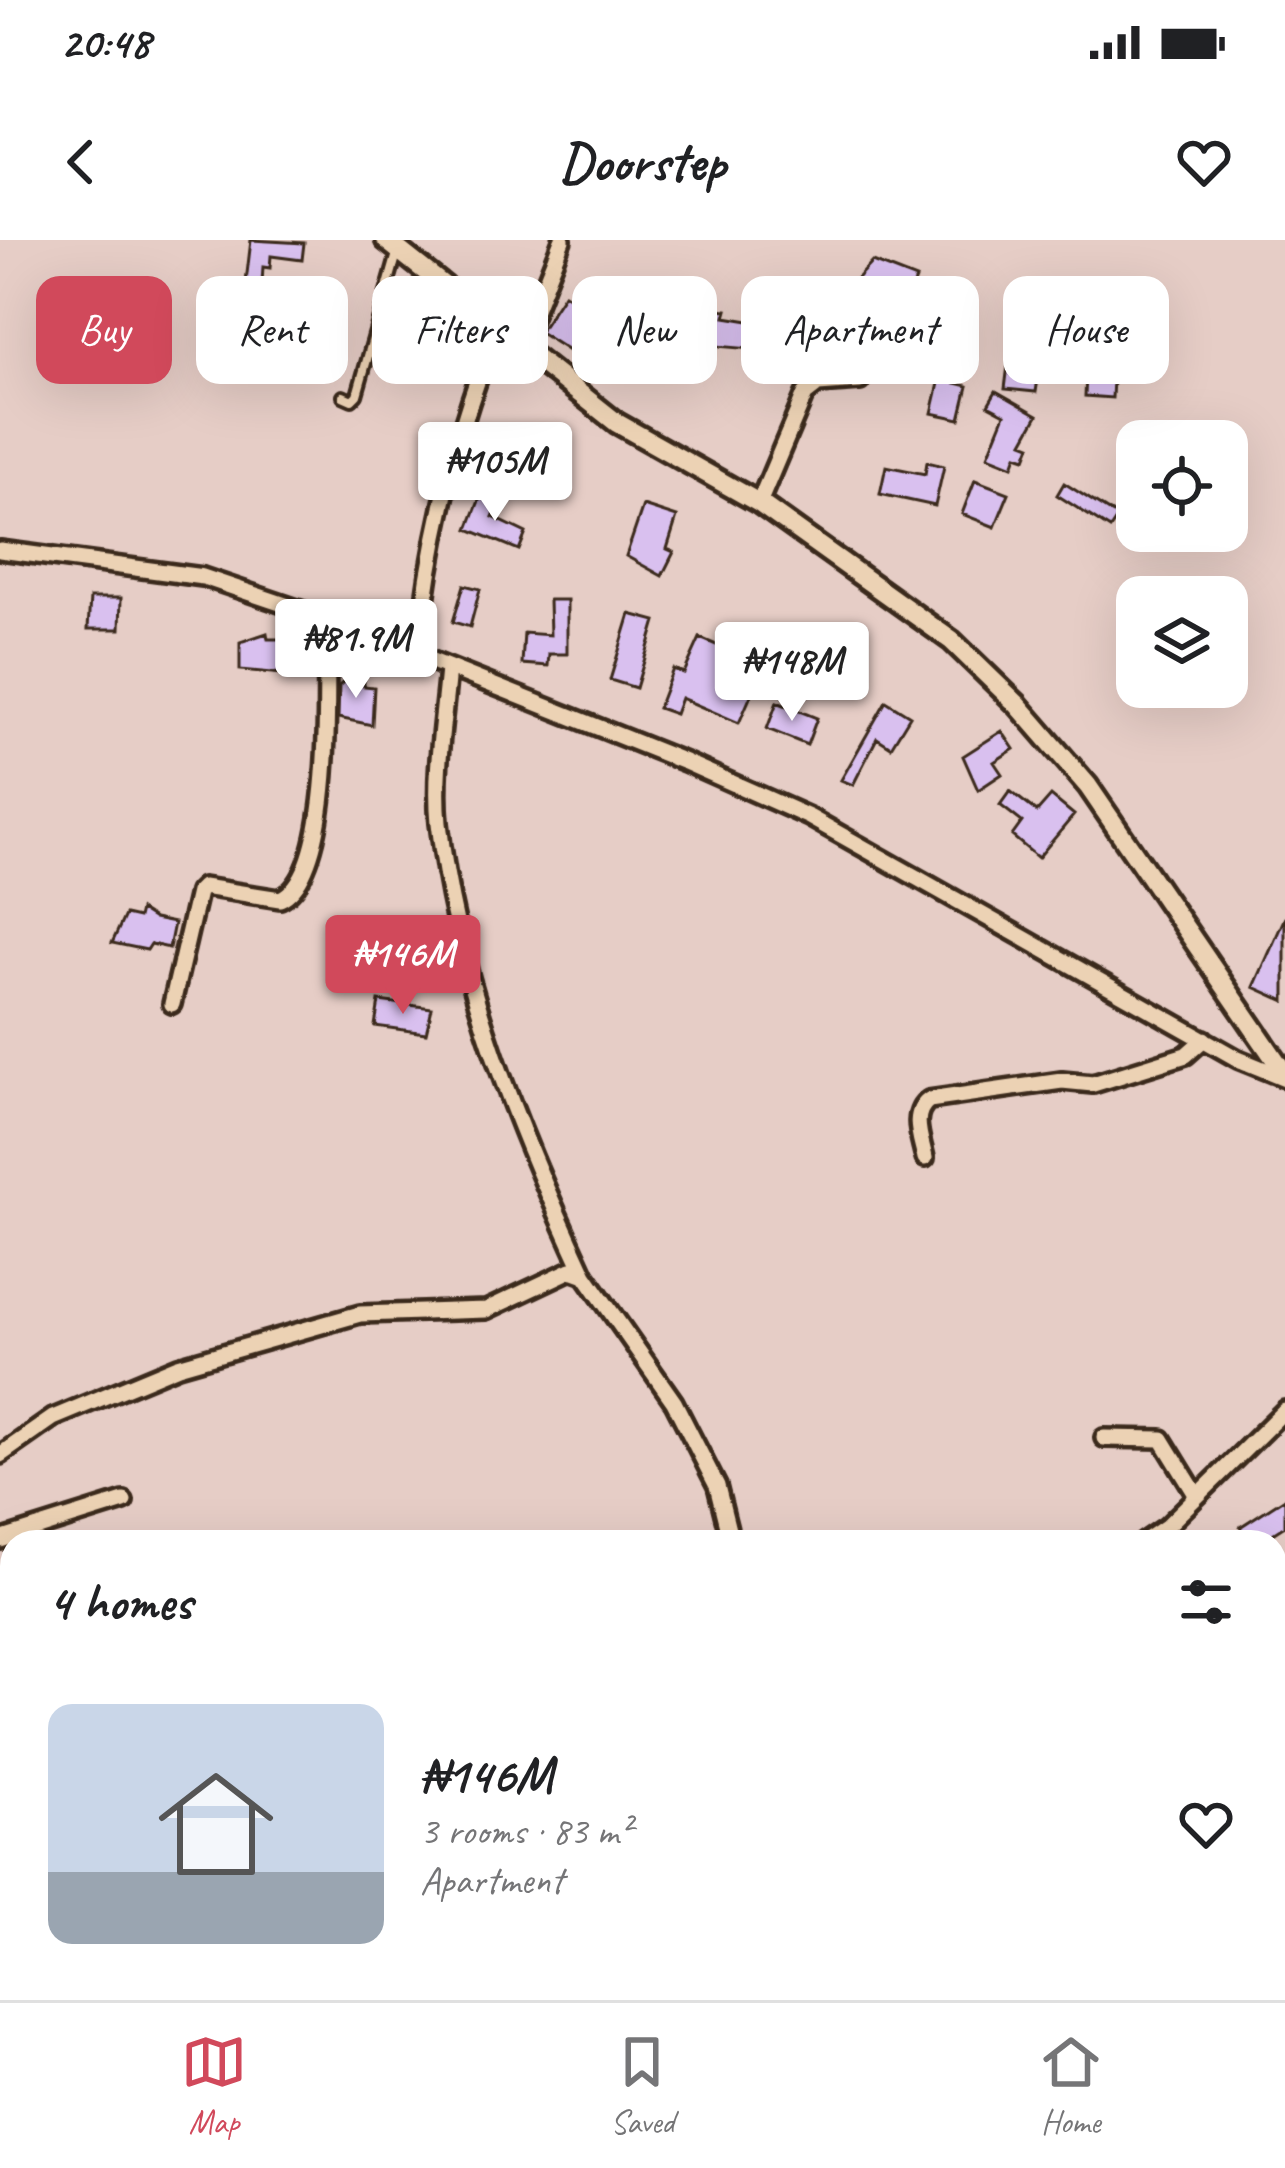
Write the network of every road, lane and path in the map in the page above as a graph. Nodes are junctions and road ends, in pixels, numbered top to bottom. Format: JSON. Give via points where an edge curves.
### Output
{"nodes":[{"id":1,"x":562,"y":240,"type":"edge"},
{"id":2,"x":401,"y":246,"type":"edge"},
{"id":3,"x":436,"y":276,"type":"edge"},
{"id":4,"x":548,"y":276,"type":"edge"},
{"id":5,"x":548,"y":369,"type":"edge"},
{"id":6,"x":478,"y":384,"type":"edge"},
{"id":7,"x":818,"y":384,"type":"edge"},
{"id":8,"x":343,"y":396,"type":"dead end"},
{"id":9,"x":759,"y":502,"type":"junction"},
{"id":10,"x":0,"y":550,"type":"edge"},
{"id":11,"x":327,"y":620,"type":"junction"},
{"id":12,"x":418,"y":656,"type":"junction"},
{"id":13,"x":448,"y":668,"type":"junction"},
{"id":14,"x":172,"y":1004,"type":"dead end"},
{"id":15,"x":1204,"y":1039,"type":"junction"},
{"id":16,"x":1285,"y":1076,"type":"edge"},
{"id":17,"x":925,"y":1158,"type":"dead end"},
{"id":18,"x":585,"y":1275,"type":"junction"},
{"id":19,"x":1285,"y":1410,"type":"edge"},
{"id":20,"x":1104,"y":1438,"type":"dead end"},
{"id":21,"x":0,"y":1455,"type":"edge"},
{"id":22,"x":1197,"y":1496,"type":"junction"},
{"id":23,"x":124,"y":1501,"type":"dead end"},
{"id":24,"x":32,"y":1530,"type":"edge"},
{"id":25,"x":728,"y":1530,"type":"edge"},
{"id":26,"x":1158,"y":1530,"type":"edge"}],
"edges":[{"from":1,"to":4,"type":"street"},
{"from":2,"to":3,"type":"street"},
{"from":2,"to":8,"type":"lane","via":[[357,395]]},
{"from":5,"to":9,"type":"street","via":[[617,423]]},
{"from":6,"to":12,"type":"street","via":[[427,581]]},
{"from":7,"to":9,"type":"street","via":[[805,394]]},
{"from":9,"to":16,"type":"street","via":[[952,641],[1018,705],[1088,786]]},
{"from":10,"to":11,"type":"street","via":[[203,577]]},
{"from":11,"to":12,"type":"street"},
{"from":11,"to":14,"type":"street","via":[[321,823],[304,880],[280,899],[203,887]]},
{"from":12,"to":13,"type":"street"},
{"from":13,"to":15,"type":"street","via":[[809,817]]},
{"from":13,"to":18,"type":"street","via":[[439,819],[467,972],[520,1131]]},
{"from":15,"to":16,"type":"street"},
{"from":15,"to":17,"type":"street","via":[[1186,1055],[1093,1084],[929,1100],[917,1118]]},
{"from":18,"to":21,"type":"street","via":[[572,1270],[485,1310],[360,1315],[178,1366],[52,1418]]},
{"from":18,"to":25,"type":"street","via":[[674,1402],[717,1486]]},
{"from":19,"to":22,"type":"street"},
{"from":20,"to":22,"type":"street","via":[[1162,1439]]},
{"from":22,"to":26,"type":"street"},
{"from":23,"to":24,"type":"street"}]}
